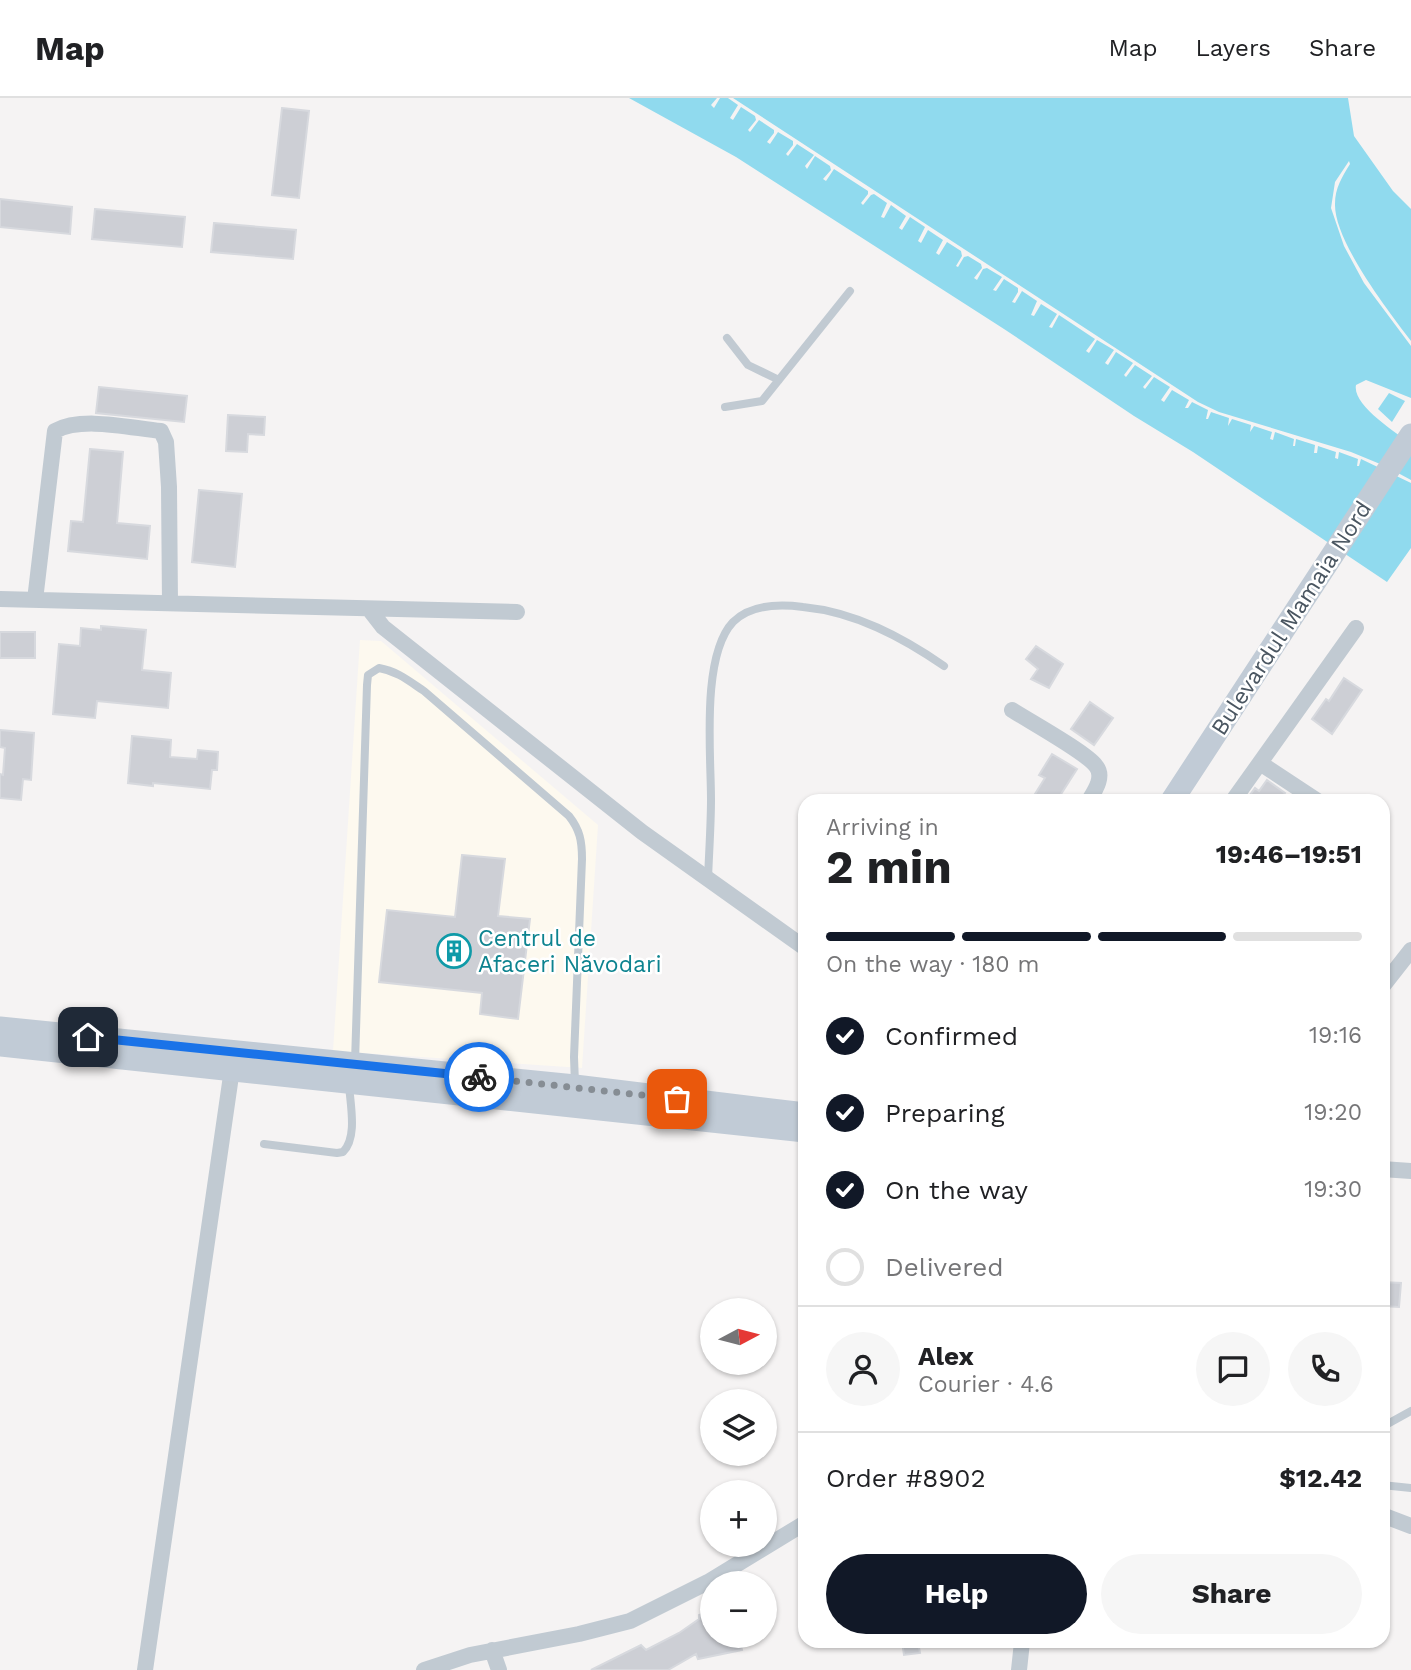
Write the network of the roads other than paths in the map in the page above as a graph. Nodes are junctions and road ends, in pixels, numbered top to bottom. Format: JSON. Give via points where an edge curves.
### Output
{"nodes":[{"id":1,"x":850,"y":291,"type":"dead end"},
{"id":2,"x":727,"y":338,"type":"dead end"},
{"id":3,"x":779,"y":380,"type":"junction"},
{"id":4,"x":725,"y":407,"type":"dead end"},
{"id":5,"x":1411,"y":435,"type":"edge"},
{"id":6,"x":0,"y":599,"type":"edge"},
{"id":7,"x":35,"y":600,"type":"junction"},
{"id":8,"x":170,"y":603,"type":"junction"},
{"id":9,"x":369,"y":609,"type":"junction"},
{"id":10,"x":517,"y":612,"type":"dead end"},
{"id":11,"x":1356,"y":628,"type":"dead end"},
{"id":12,"x":944,"y":666,"type":"dead end"},
{"id":13,"x":1012,"y":710,"type":"dead end"},
{"id":14,"x":1260,"y":763,"type":"junction"},
{"id":15,"x":1093,"y":794,"type":"edge"},
{"id":16,"x":1176,"y":794,"type":"edge"},
{"id":17,"x":1238,"y":794,"type":"edge"},
{"id":18,"x":1307,"y":794,"type":"edge"},
{"id":19,"x":708,"y":878,"type":"junction"},
{"id":20,"x":798,"y":943,"type":"edge"},
{"id":21,"x":1411,"y":950,"type":"edge"},
{"id":22,"x":1390,"y":977,"type":"edge"},
{"id":23,"x":0,"y":1028,"type":"edge"},
{"id":24,"x":0,"y":1045,"type":"edge"},
{"id":25,"x":232,"y":1069,"type":"junction"},
{"id":26,"x":352,"y":1073,"type":"junction"},
{"id":27,"x":575,"y":1086,"type":"junction"},
{"id":28,"x":798,"y":1113,"type":"edge"},
{"id":29,"x":798,"y":1130,"type":"edge"},
{"id":30,"x":264,"y":1144,"type":"dead end"},
{"id":31,"x":1390,"y":1170,"type":"edge"},
{"id":32,"x":1411,"y":1171,"type":"edge"},
{"id":33,"x":1411,"y":1411,"type":"edge"},
{"id":34,"x":1390,"y":1423,"type":"edge"},
{"id":35,"x":1390,"y":1487,"type":"edge"},
{"id":36,"x":1411,"y":1488,"type":"edge"},
{"id":37,"x":1390,"y":1518,"type":"edge"},
{"id":38,"x":798,"y":1527,"type":"edge"},
{"id":39,"x":1411,"y":1527,"type":"edge"},
{"id":40,"x":1021,"y":1648,"type":"edge"},
{"id":41,"x":492,"y":1650,"type":"junction"},
{"id":42,"x":145,"y":1670,"type":"edge"},
{"id":43,"x":424,"y":1670,"type":"edge"},
{"id":44,"x":499,"y":1670,"type":"edge"},
{"id":45,"x":1019,"y":1670,"type":"edge"}],
"edges":[{"from":1,"to":3,"type":"lane"},
{"from":2,"to":3,"type":"lane","via":[[748,365]]},
{"from":3,"to":4,"type":"lane","via":[[762,401]]},
{"from":5,"to":16,"type":"main road","name":"Bulevardul Mamaia Nord"},
{"from":6,"to":7,"type":"street"},
{"from":7,"to":8,"type":"street"},
{"from":7,"to":8,"type":"street","via":[[55,431],[67,424],[88,424],[161,431],[168,476]]},
{"from":8,"to":9,"type":"street"},
{"from":9,"to":10,"type":"street"},
{"from":9,"to":19,"type":"street","via":[[403,643],[642,832]]},
{"from":11,"to":14,"type":"street"},
{"from":12,"to":19,"type":"lane","via":[[875,626],[813,608],[769,606],[749,611],[734,622],[719,651],[711,688]]},
{"from":13,"to":15,"type":"street","via":[[1097,766],[1098,786]]},
{"from":14,"to":17,"type":"street"},
{"from":14,"to":18,"type":"street"},
{"from":19,"to":20,"type":"street"},
{"from":21,"to":22,"type":"street"},
{"from":23,"to":26,"type":"main road"},
{"from":24,"to":25,"type":"main road"},
{"from":25,"to":26,"type":"main road"},
{"from":25,"to":42,"type":"street"},
{"from":26,"to":27,"type":"main road"},
{"from":26,"to":27,"type":"lane","via":[[367,685],[368,675],[379,668],[424,691],[578,828],[582,859]]},
{"from":26,"to":29,"type":"main road","via":[[621,1114]]},
{"from":26,"to":30,"type":"lane","via":[[350,1140],[343,1152]]},
{"from":27,"to":28,"type":"main road"},
{"from":31,"to":32,"type":"street"},
{"from":33,"to":34,"type":"lane"},
{"from":35,"to":36,"type":"lane"},
{"from":37,"to":39,"type":"street"},
{"from":38,"to":41,"type":"street","via":[[630,1621]]},
{"from":40,"to":45,"type":"street"},
{"from":41,"to":43,"type":"street"},
{"from":41,"to":44,"type":"street"}]}
